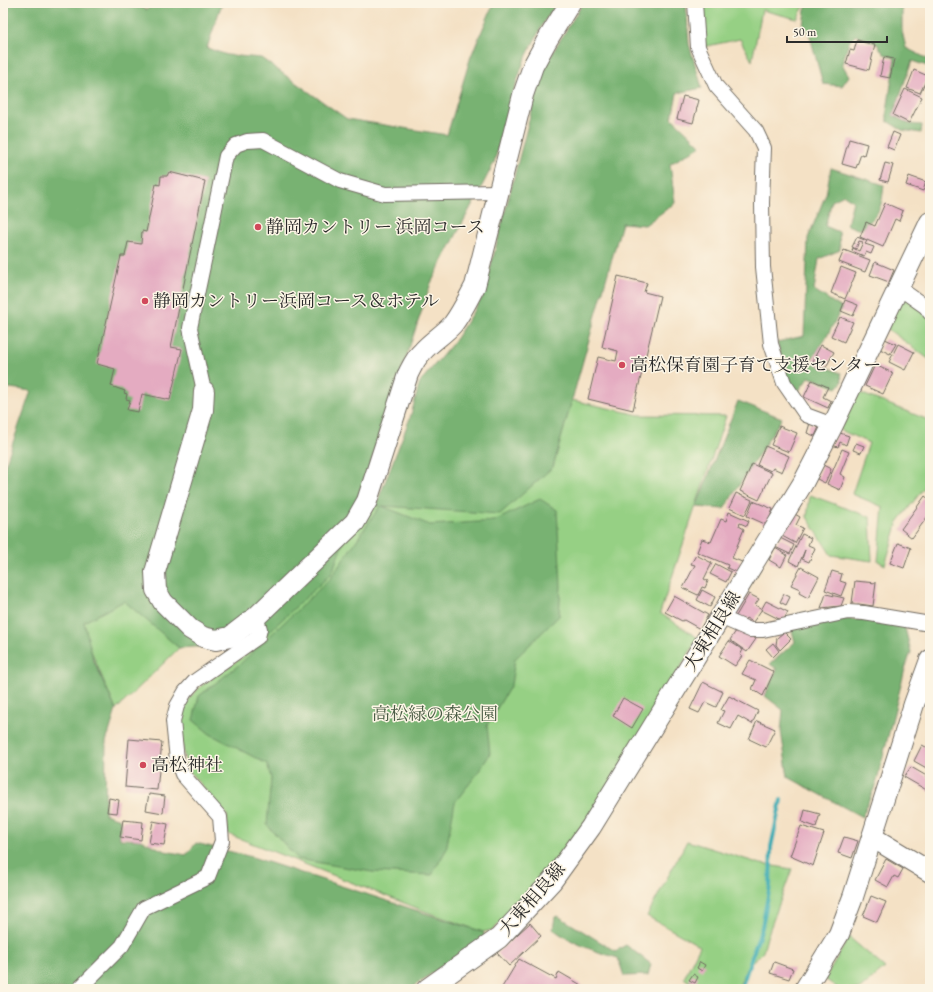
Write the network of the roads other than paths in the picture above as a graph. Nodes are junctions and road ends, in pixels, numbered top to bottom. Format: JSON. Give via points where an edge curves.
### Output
{"nodes":[{"id":1,"x":570,"y":3,"type":"edge"},
{"id":2,"x":696,"y":3,"type":"edge"},
{"id":3,"x":498,"y":192,"type":"junction"},
{"id":4,"x":930,"y":222,"type":"edge"},
{"id":5,"x":899,"y":288,"type":"junction"},
{"id":6,"x":930,"y":313,"type":"edge"},
{"id":7,"x":204,"y":391,"type":"joint"},
{"id":8,"x":834,"y":425,"type":"junction"},
{"id":9,"x":256,"y":617,"type":"junction"},
{"id":10,"x":720,"y":617,"type":"junction"},
{"id":11,"x":930,"y":624,"type":"edge"},
{"id":12,"x":930,"y":660,"type":"edge"},
{"id":13,"x":872,"y":837,"type":"junction"},
{"id":14,"x":930,"y":872,"type":"edge"},
{"id":15,"x":79,"y":989,"type":"edge"},
{"id":16,"x":427,"y":989,"type":"edge"},
{"id":17,"x":805,"y":989,"type":"edge"}],
"edges":[{"from":1,"to":3,"type":"street","via":[[533,66],[523,94]]},
{"from":2,"to":8,"type":"street","via":[[698,47],[716,86],[756,131],[764,148],[763,267],[771,344],[784,383],[806,415]]},
{"from":3,"to":7,"type":"street","via":[[386,194],[340,181],[263,140],[236,145],[226,156],[190,328]]},
{"from":3,"to":9,"type":"street","via":[[474,286],[454,323],[423,350],[408,374],[367,501],[355,522]]},
{"from":4,"to":5,"type":"street","name":"大東相良線"},
{"from":5,"to":6,"type":"street","via":[[926,307]]},
{"from":5,"to":8,"type":"street","name":"大東相良線"},
{"from":7,"to":9,"type":"street","via":[[203,410],[155,572],[156,590],[163,602],[190,630],[203,637],[216,640],[230,637]]},
{"from":8,"to":10,"type":"street","name":"大東相良線","via":[[803,483]]},
{"from":9,"to":15,"type":"street","via":[[260,629],[258,637],[195,682],[177,706],[173,721],[182,774],[220,818],[222,841],[208,877],[144,908],[122,946]]},
{"from":10,"to":11,"type":"street","via":[[750,630],[763,630],[848,612]]},
{"from":10,"to":16,"type":"street","name":"大東相良線","via":[[591,827],[552,881],[499,938]]},
{"from":12,"to":13,"type":"street"},
{"from":13,"to":14,"type":"street"},
{"from":13,"to":17,"type":"street","via":[[839,934]]}]}
